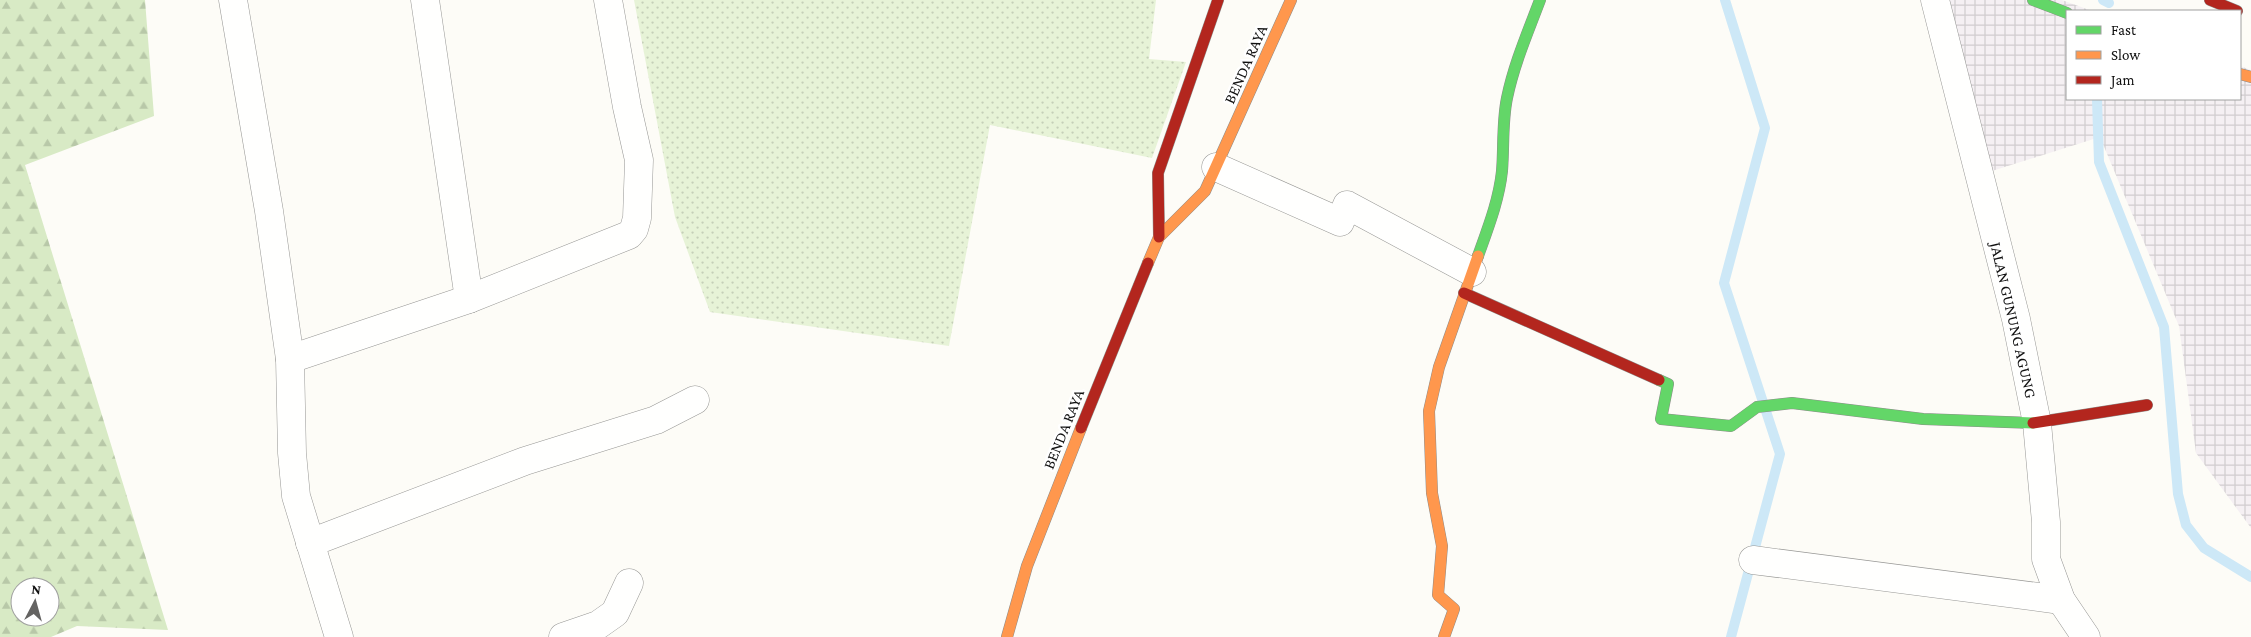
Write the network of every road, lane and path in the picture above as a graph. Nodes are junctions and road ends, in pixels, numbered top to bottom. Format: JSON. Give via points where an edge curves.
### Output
{"nodes":[{"id":1,"x":233,"y":0,"type":"edge"},
{"id":2,"x":424,"y":0,"type":"edge"},
{"id":3,"x":608,"y":0,"type":"edge"},
{"id":4,"x":1218,"y":0,"type":"edge"},
{"id":5,"x":1291,"y":0,"type":"edge"},
{"id":6,"x":1540,"y":0,"type":"edge"},
{"id":7,"x":1935,"y":0,"type":"edge"},
{"id":8,"x":2033,"y":0,"type":"edge"},
{"id":9,"x":2210,"y":0,"type":"edge"},
{"id":10,"x":2234,"y":10,"type":"edge"},
{"id":11,"x":2066,"y":13,"type":"edge"},
{"id":12,"x":1216,"y":167,"type":"junction"},
{"id":13,"x":1159,"y":237,"type":"junction"},
{"id":14,"x":1468,"y":282,"type":"junction"},
{"id":15,"x":469,"y":299,"type":"junction"},
{"id":16,"x":290,"y":359,"type":"junction"},
{"id":17,"x":695,"y":400,"type":"dead end"},
{"id":18,"x":2147,"y":405,"type":"dead end"},
{"id":19,"x":2037,"y":423,"type":"junction"},
{"id":20,"x":310,"y":543,"type":"junction"},
{"id":21,"x":1753,"y":560,"type":"dead end"},
{"id":22,"x":628,"y":583,"type":"dead end"},
{"id":23,"x":2061,"y":600,"type":"junction"},
{"id":24,"x":339,"y":637,"type":"edge"},
{"id":25,"x":563,"y":637,"type":"edge"},
{"id":26,"x":1007,"y":637,"type":"edge"},
{"id":27,"x":1444,"y":637,"type":"edge"},
{"id":28,"x":2086,"y":637,"type":"edge"}],
"edges":[{"from":1,"to":16,"type":"street"},
{"from":2,"to":15,"type":"street"},
{"from":3,"to":15,"type":"street","via":[[639,160],[634,229],[629,235]]},
{"from":4,"to":13,"type":"street","name":"BENDA RAYA","via":[[1158,173]]},
{"from":5,"to":12,"type":"street","name":"BENDA RAYA"},
{"from":6,"to":14,"type":"street","via":[[1507,99],[1494,211]]},
{"from":7,"to":19,"type":"street","name":"JALAN GUNUNG AGUNG","via":[[2016,320]]},
{"from":8,"to":11,"type":"street"},
{"from":9,"to":10,"type":"street"},
{"from":12,"to":13,"type":"street","name":"BENDA RAYA","via":[[1205,191]]},
{"from":12,"to":14,"type":"street","via":[[1340,222],[1347,205]]},
{"from":13,"to":26,"type":"street","name":"BENDA RAYA","via":[[1027,566]]},
{"from":14,"to":19,"type":"street","via":[[1668,384],[1661,419],[1731,426],[1757,407],[1792,403],[1923,419]]},
{"from":14,"to":27,"type":"street","via":[[1438,367],[1430,411],[1432,493],[1442,546],[1438,595],[1454,609]]},
{"from":15,"to":16,"type":"street"},
{"from":16,"to":20,"type":"street","via":[[296,496]]},
{"from":17,"to":20,"type":"street","via":[[656,420],[524,461]]},
{"from":18,"to":19,"type":"street"},
{"from":19,"to":23,"type":"street","name":"JALAN GUNUNG AGUNG","via":[[2046,558]]},
{"from":20,"to":24,"type":"street"},
{"from":21,"to":23,"type":"street"},
{"from":22,"to":25,"type":"street","via":[[615,613],[598,625]]},
{"from":23,"to":28,"type":"street","name":"JALAN GUNUNG AGUNG"}]}
